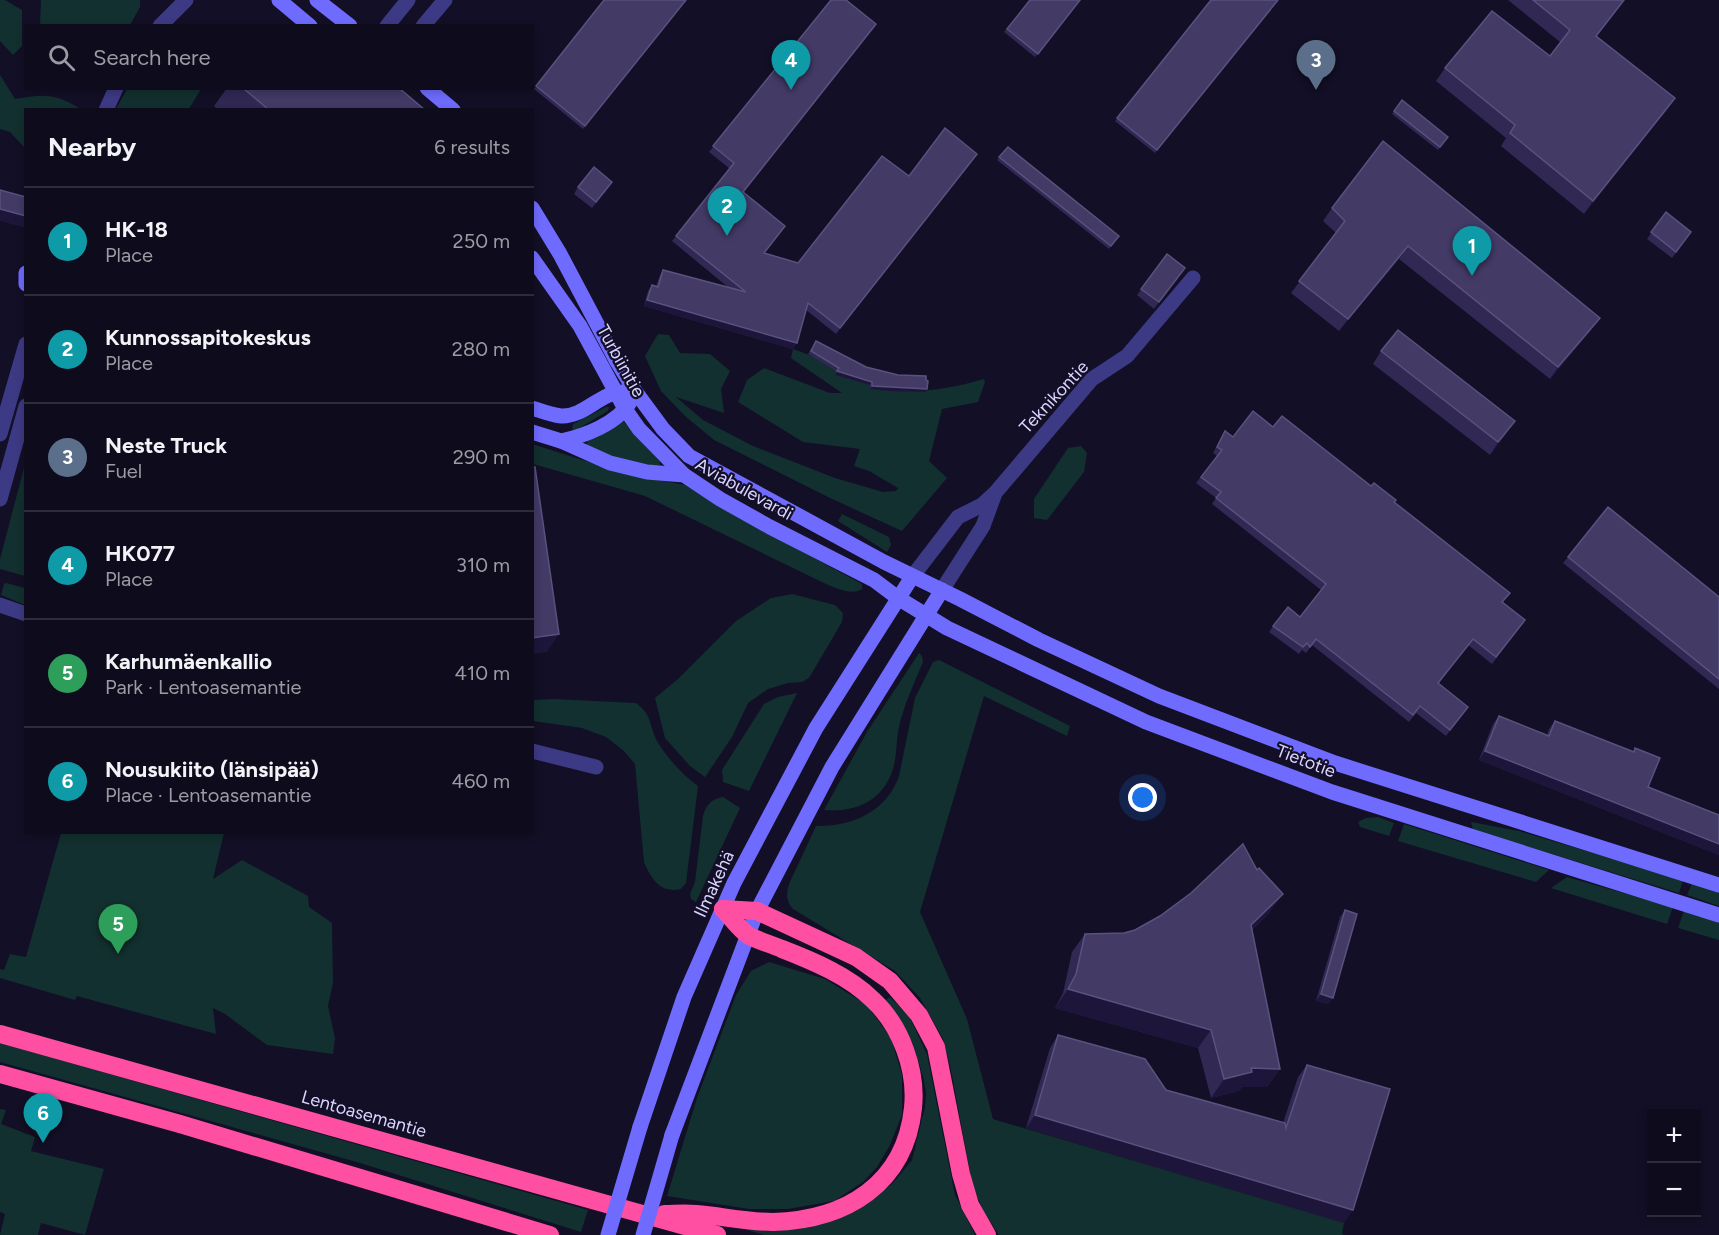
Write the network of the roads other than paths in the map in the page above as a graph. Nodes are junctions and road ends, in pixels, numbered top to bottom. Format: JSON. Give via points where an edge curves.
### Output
{"nodes":[{"id":1,"x":186,"y":0,"type":"edge"},
{"id":2,"x":279,"y":0,"type":"edge"},
{"id":3,"x":317,"y":0,"type":"edge"},
{"id":4,"x":408,"y":0,"type":"edge"},
{"id":5,"x":445,"y":0,"type":"edge"},
{"id":6,"x":162,"y":24,"type":"edge"},
{"id":7,"x":308,"y":24,"type":"edge"},
{"id":8,"x":347,"y":24,"type":"edge"},
{"id":9,"x":389,"y":24,"type":"edge"},
{"id":10,"x":425,"y":24,"type":"edge"},
{"id":11,"x":115,"y":90,"type":"edge"},
{"id":12,"x":429,"y":90,"type":"edge"},
{"id":13,"x":107,"y":108,"type":"edge"},
{"id":14,"x":451,"y":108,"type":"edge"},
{"id":15,"x":534,"y":211,"type":"edge"},
{"id":16,"x":534,"y":261,"type":"edge"},
{"id":17,"x":1193,"y":278,"type":"dead end"},
{"id":18,"x":24,"y":351,"type":"edge"},
{"id":19,"x":635,"y":391,"type":"junction"},
{"id":20,"x":614,"y":392,"type":"junction"},
{"id":21,"x":534,"y":409,"type":"edge"},
{"id":22,"x":625,"y":409,"type":"junction"},
{"id":23,"x":24,"y":413,"type":"edge"},
{"id":24,"x":534,"y":433,"type":"edge"},
{"id":25,"x":0,"y":434,"type":"edge"},
{"id":26,"x":561,"y":441,"type":"junction"},
{"id":27,"x":684,"y":475,"type":"junction"},
{"id":28,"x":995,"y":493,"type":"junction"},
{"id":29,"x":0,"y":498,"type":"edge"},
{"id":30,"x":912,"y":577,"type":"junction"},
{"id":31,"x":942,"y":590,"type":"junction"},
{"id":32,"x":898,"y":598,"type":"junction"},
{"id":33,"x":0,"y":605,"type":"edge"},
{"id":34,"x":24,"y":613,"type":"edge"},
{"id":35,"x":926,"y":615,"type":"junction"},
{"id":36,"x":534,"y":752,"type":"edge"},
{"id":37,"x":596,"y":767,"type":"dead end"},
{"id":38,"x":1719,"y":885,"type":"edge"},
{"id":39,"x":723,"y":909,"type":"junction"},
{"id":40,"x":757,"y":911,"type":"junction"},
{"id":41,"x":1719,"y":915,"type":"edge"},
{"id":42,"x":748,"y":935,"type":"junction"},
{"id":43,"x":0,"y":1034,"type":"edge"},
{"id":44,"x":0,"y":1074,"type":"edge"},
{"id":45,"x":486,"y":1214,"type":"junction"},
{"id":46,"x":645,"y":1215,"type":"junction"},
{"id":47,"x":522,"y":1235,"type":"edge"},
{"id":48,"x":550,"y":1235,"type":"edge"},
{"id":49,"x":608,"y":1235,"type":"edge"},
{"id":50,"x":643,"y":1235,"type":"edge"},
{"id":51,"x":717,"y":1235,"type":"edge"},
{"id":52,"x":987,"y":1235,"type":"edge"}],
"edges":[{"from":1,"to":6,"type":"street"},
{"from":2,"to":7,"type":"main road"},
{"from":3,"to":8,"type":"main road"},
{"from":4,"to":9,"type":"street"},
{"from":5,"to":10,"type":"street"},
{"from":11,"to":13,"type":"street"},
{"from":12,"to":14,"type":"main road"},
{"from":15,"to":19,"type":"main road","name":"Turbiinitie"},
{"from":16,"to":20,"type":"main road","name":"Turbiinitie","via":[[580,326]]},
{"from":17,"to":28,"type":"street","name":"Teknikontie","via":[[1127,356],[1092,379]]},
{"from":18,"to":25,"type":"street"},
{"from":19,"to":20,"type":"main road"},
{"from":19,"to":22,"type":"main road"},
{"from":19,"to":30,"type":"main road","name":"Aviabulevardi","via":[[689,456]]},
{"from":20,"to":21,"type":"main road","via":[[574,415],[559,416]]},
{"from":20,"to":22,"type":"main road","name":"Turbiinitie"},
{"from":22,"to":26,"type":"main road","via":[[578,437]]},
{"from":22,"to":27,"type":"main road","name":"Turbiinitie","via":[[646,437]]},
{"from":23,"to":29,"type":"street"},
{"from":24,"to":26,"type":"main road","name":"Aviabulevardi"},
{"from":26,"to":27,"type":"main road","name":"Aviabulevardi","via":[[610,463]]},
{"from":27,"to":32,"type":"main road","name":"Aviabulevardi","via":[[770,528],[864,574]]},
{"from":28,"to":30,"type":"street","name":"Teknikontie","via":[[958,517]]},
{"from":28,"to":31,"type":"street","name":"Teknikontie","via":[[982,526]]},
{"from":30,"to":31,"type":"main road","name":"Tietotie"},
{"from":30,"to":32,"type":"main road","name":"Ilmakehä"},
{"from":31,"to":35,"type":"main road"},
{"from":31,"to":38,"type":"main road","name":"Tietotie","via":[[1159,696],[1335,764]]},
{"from":32,"to":35,"type":"main road","name":"Tietotie"},
{"from":32,"to":39,"type":"main road","name":"Ilmakehä","via":[[816,728]]},
{"from":33,"to":34,"type":"street"},
{"from":35,"to":40,"type":"main road","via":[[832,767]]},
{"from":35,"to":41,"type":"main road","name":"Tietotie","via":[[1146,722],[1332,792]]},
{"from":36,"to":37,"type":"street"},
{"from":39,"to":40,"type":"highway"},
{"from":39,"to":42,"type":"highway"},
{"from":39,"to":49,"type":"main road","name":"Ilmakehä","bridge":true,"via":[[684,997]]},
{"from":40,"to":42,"type":"main road"},
{"from":40,"to":52,"type":"highway","via":[[856,957],[890,981],[919,1015],[936,1047],[960,1174],[970,1205]]},
{"from":42,"to":46,"type":"highway","via":[[836,974],[873,1000],[887,1016],[909,1061],[913,1081],[911,1124],[904,1149],[885,1178],[868,1193],[836,1211],[814,1217],[770,1222],[694,1214]]},
{"from":42,"to":50,"type":"main road","bridge":true,"via":[[672,1136]]},
{"from":43,"to":46,"type":"highway","name":"Lentoasemantie"},
{"from":44,"to":45,"type":"highway"},
{"from":45,"to":47,"type":"highway"},
{"from":45,"to":48,"type":"highway"},
{"from":46,"to":51,"type":"highway","name":"Lentoasemantie"}]}
